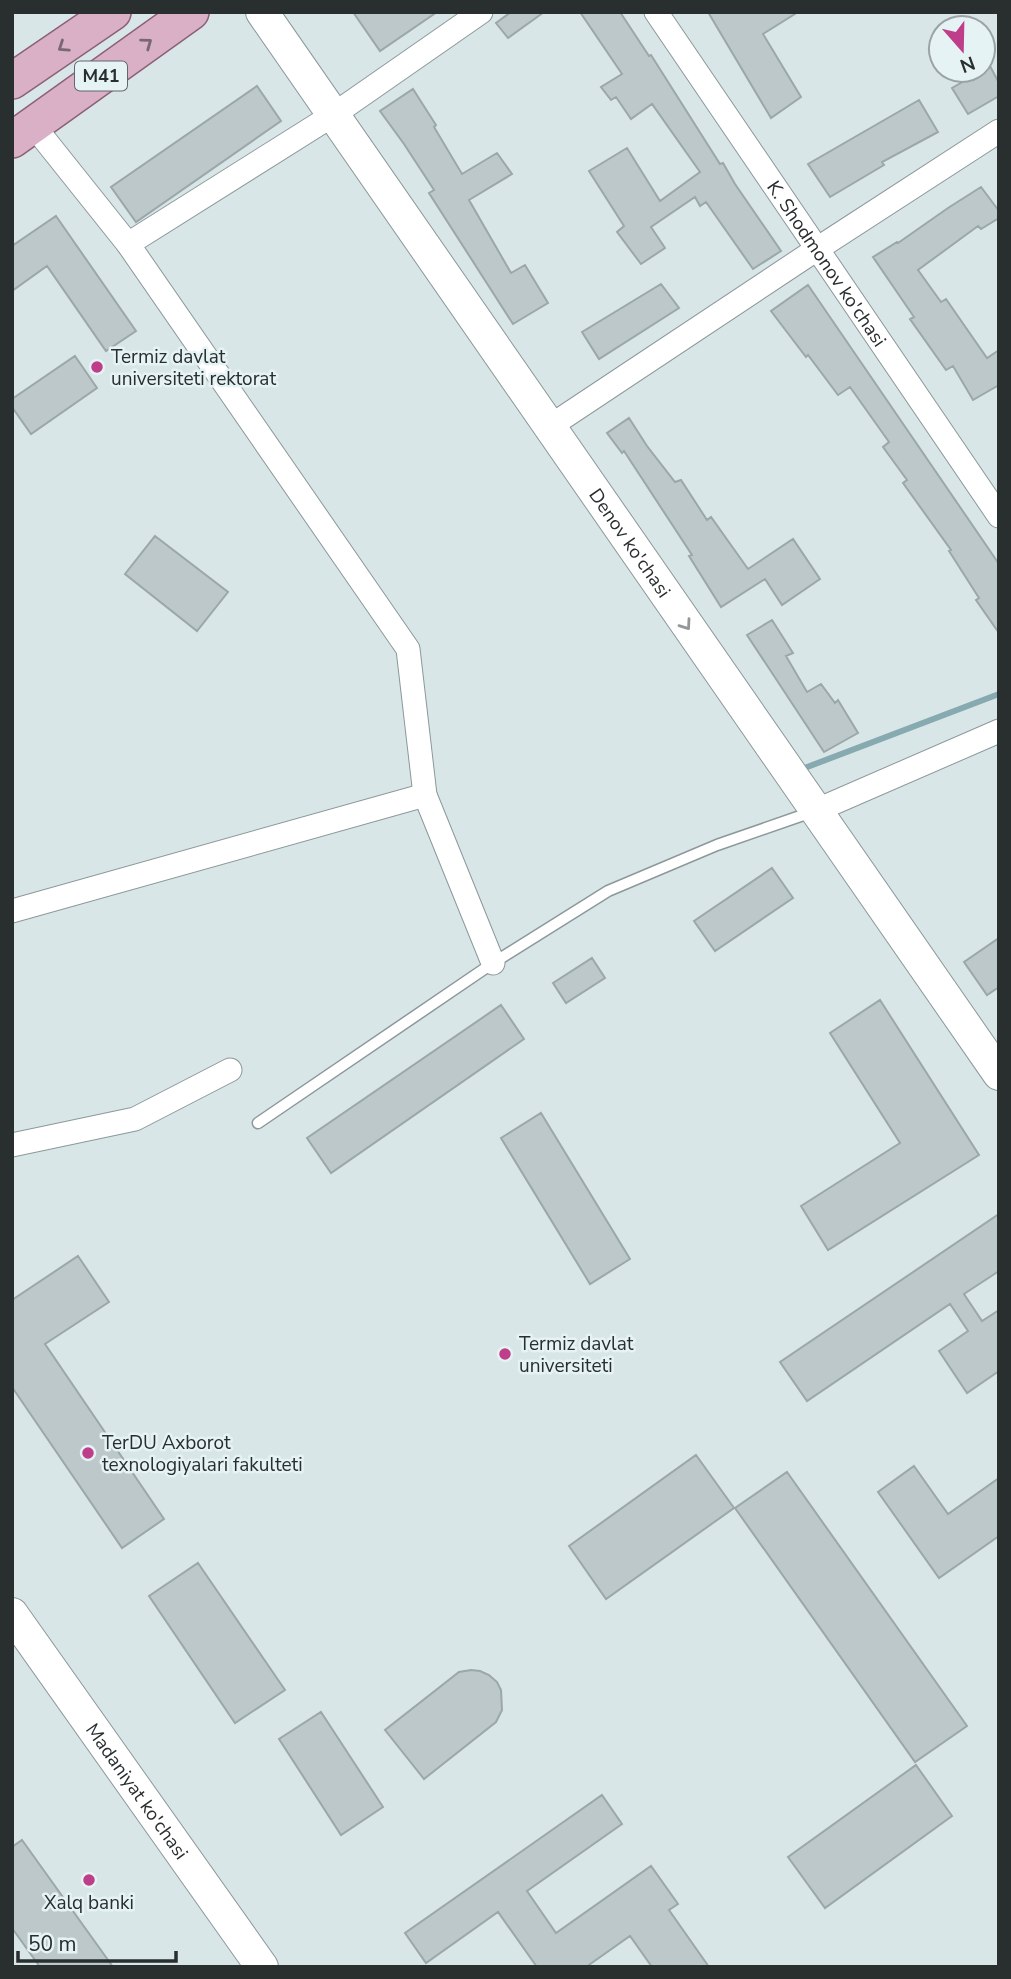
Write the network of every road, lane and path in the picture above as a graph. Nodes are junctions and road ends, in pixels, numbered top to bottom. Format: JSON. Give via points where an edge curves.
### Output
{"nodes":[{"id":1,"x":113,"y":12,"type":"edge"},
{"id":2,"x":191,"y":12,"type":"edge"},
{"id":3,"x":262,"y":12,"type":"edge"},
{"id":4,"x":481,"y":12,"type":"edge"},
{"id":5,"x":656,"y":12,"type":"edge"},
{"id":6,"x":12,"y":81,"type":"edge"},
{"id":7,"x":333,"y":115,"type":"junction"},
{"id":8,"x":999,"y":131,"type":"edge"},
{"id":9,"x":23,"y":132,"type":"edge"},
{"id":10,"x":128,"y":244,"type":"junction"},
{"id":11,"x":817,"y":249,"type":"junction"},
{"id":12,"x":549,"y":427,"type":"junction"},
{"id":13,"x":999,"y":516,"type":"edge"},
{"id":14,"x":999,"y":731,"type":"edge"},
{"id":15,"x":425,"y":795,"type":"junction"},
{"id":16,"x":815,"y":811,"type":"junction"},
{"id":17,"x":12,"y":911,"type":"edge"},
{"id":18,"x":493,"y":963,"type":"junction"},
{"id":19,"x":230,"y":1070,"type":"dead end"},
{"id":20,"x":999,"y":1074,"type":"edge"},
{"id":21,"x":258,"y":1123,"type":"dead end"},
{"id":22,"x":12,"y":1145,"type":"edge"},
{"id":23,"x":12,"y":1614,"type":"edge"},
{"id":24,"x":262,"y":1967,"type":"edge"}],
"edges":[{"from":1,"to":6,"type":"main road","number":"M41","one_way":true},
{"from":9,"to":2,"type":"main road","number":"M41","one_way":true},
{"from":3,"to":7,"type":"street","name":"Denov ko'chasi"},
{"from":4,"to":7,"type":"street"},
{"from":5,"to":11,"type":"street","name":"K. Shodmonov ko'chasi"},
{"from":7,"to":10,"type":"street"},
{"from":7,"to":12,"type":"street","name":"Denov ko'chasi"},
{"from":8,"to":11,"type":"street"},
{"from":9,"to":10,"type":"street"},
{"from":10,"to":15,"type":"street","via":[[408,649]]},
{"from":11,"to":12,"type":"street"},
{"from":11,"to":13,"type":"street","name":"K. Shodmonov ko'chasi"},
{"from":12,"to":16,"type":"street","name":"Denov ko'chasi","one_way":true},
{"from":14,"to":16,"type":"street"},
{"from":15,"to":17,"type":"street"},
{"from":15,"to":18,"type":"street"},
{"from":16,"to":18,"type":"lane","via":[[717,845],[608,891]]},
{"from":16,"to":20,"type":"street","name":"Denov ko'chasi"},
{"from":18,"to":21,"type":"lane"},
{"from":19,"to":22,"type":"street","via":[[135,1119]]},
{"from":23,"to":24,"type":"street","name":"Madaniyat ko'chasi"}]}
